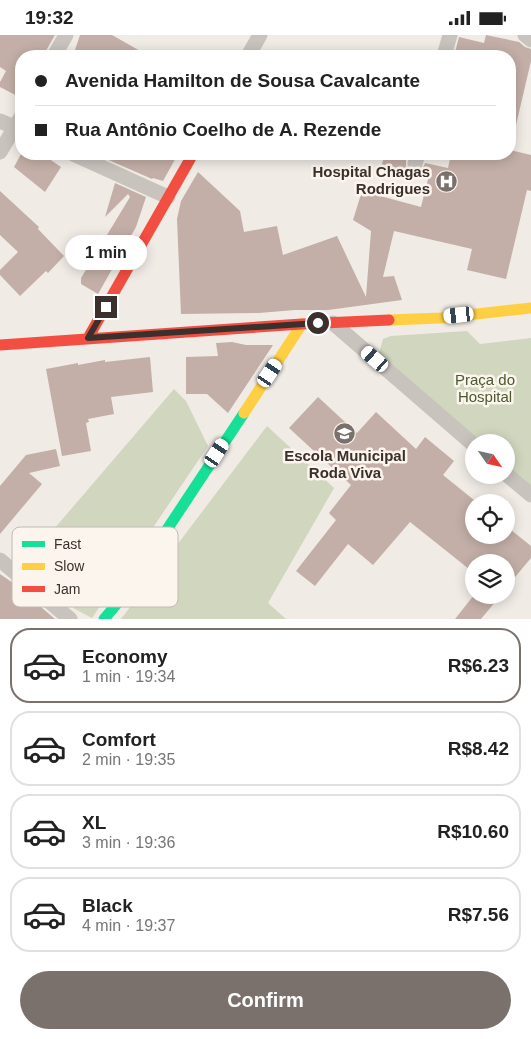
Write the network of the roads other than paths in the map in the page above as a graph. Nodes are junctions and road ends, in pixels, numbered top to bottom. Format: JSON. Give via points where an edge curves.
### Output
{"nodes":[{"id":1,"x":66,"y":35,"type":"edge"},
{"id":2,"x":260,"y":35,"type":"edge"},
{"id":3,"x":450,"y":35,"type":"edge"},
{"id":4,"x":525,"y":35,"type":"edge"},
{"id":5,"x":531,"y":40,"type":"edge"},
{"id":6,"x":57,"y":50,"type":"edge"},
{"id":7,"x":251,"y":50,"type":"edge"},
{"id":8,"x":446,"y":50,"type":"edge"},
{"id":9,"x":0,"y":121,"type":"edge"},
{"id":10,"x":15,"y":124,"type":"edge"},
{"id":11,"x":15,"y":130,"type":"edge"},
{"id":12,"x":0,"y":151,"type":"edge"},
{"id":13,"x":86,"y":160,"type":"edge"},
{"id":14,"x":190,"y":160,"type":"edge"},
{"id":15,"x":168,"y":197,"type":"junction"},
{"id":16,"x":531,"y":307,"type":"edge"},
{"id":17,"x":333,"y":323,"type":"junction"},
{"id":18,"x":302,"y":324,"type":"junction"},
{"id":19,"x":88,"y":338,"type":"junction"},
{"id":20,"x":0,"y":345,"type":"edge"},
{"id":21,"x":465,"y":437,"type":"edge"},
{"id":22,"x":515,"y":481,"type":"edge"},
{"id":23,"x":531,"y":495,"type":"edge"},
{"id":24,"x":168,"y":527,"type":"edge"},
{"id":25,"x":0,"y":560,"type":"edge"},
{"id":26,"x":12,"y":570,"type":"edge"},
{"id":27,"x":56,"y":607,"type":"edge"},
{"id":28,"x":114,"y":607,"type":"edge"},
{"id":29,"x":70,"y":619,"type":"edge"},
{"id":30,"x":104,"y":619,"type":"edge"}],
"edges":[{"from":1,"to":6,"type":"street"},
{"from":2,"to":7,"type":"street"},
{"from":3,"to":8,"type":"street"},
{"from":4,"to":5,"type":"street"},
{"from":9,"to":10,"type":"street"},
{"from":11,"to":12,"type":"street"},
{"from":13,"to":15,"type":"street"},
{"from":14,"to":15,"type":"street"},
{"from":15,"to":19,"type":"street"},
{"from":16,"to":17,"type":"street","via":[[441,317]]},
{"from":17,"to":18,"type":"street"},
{"from":17,"to":21,"type":"street"},
{"from":18,"to":19,"type":"street"},
{"from":18,"to":24,"type":"street"},
{"from":19,"to":20,"type":"street"},
{"from":22,"to":23,"type":"street"},
{"from":25,"to":26,"type":"street"},
{"from":27,"to":29,"type":"street"},
{"from":28,"to":30,"type":"street"}]}
